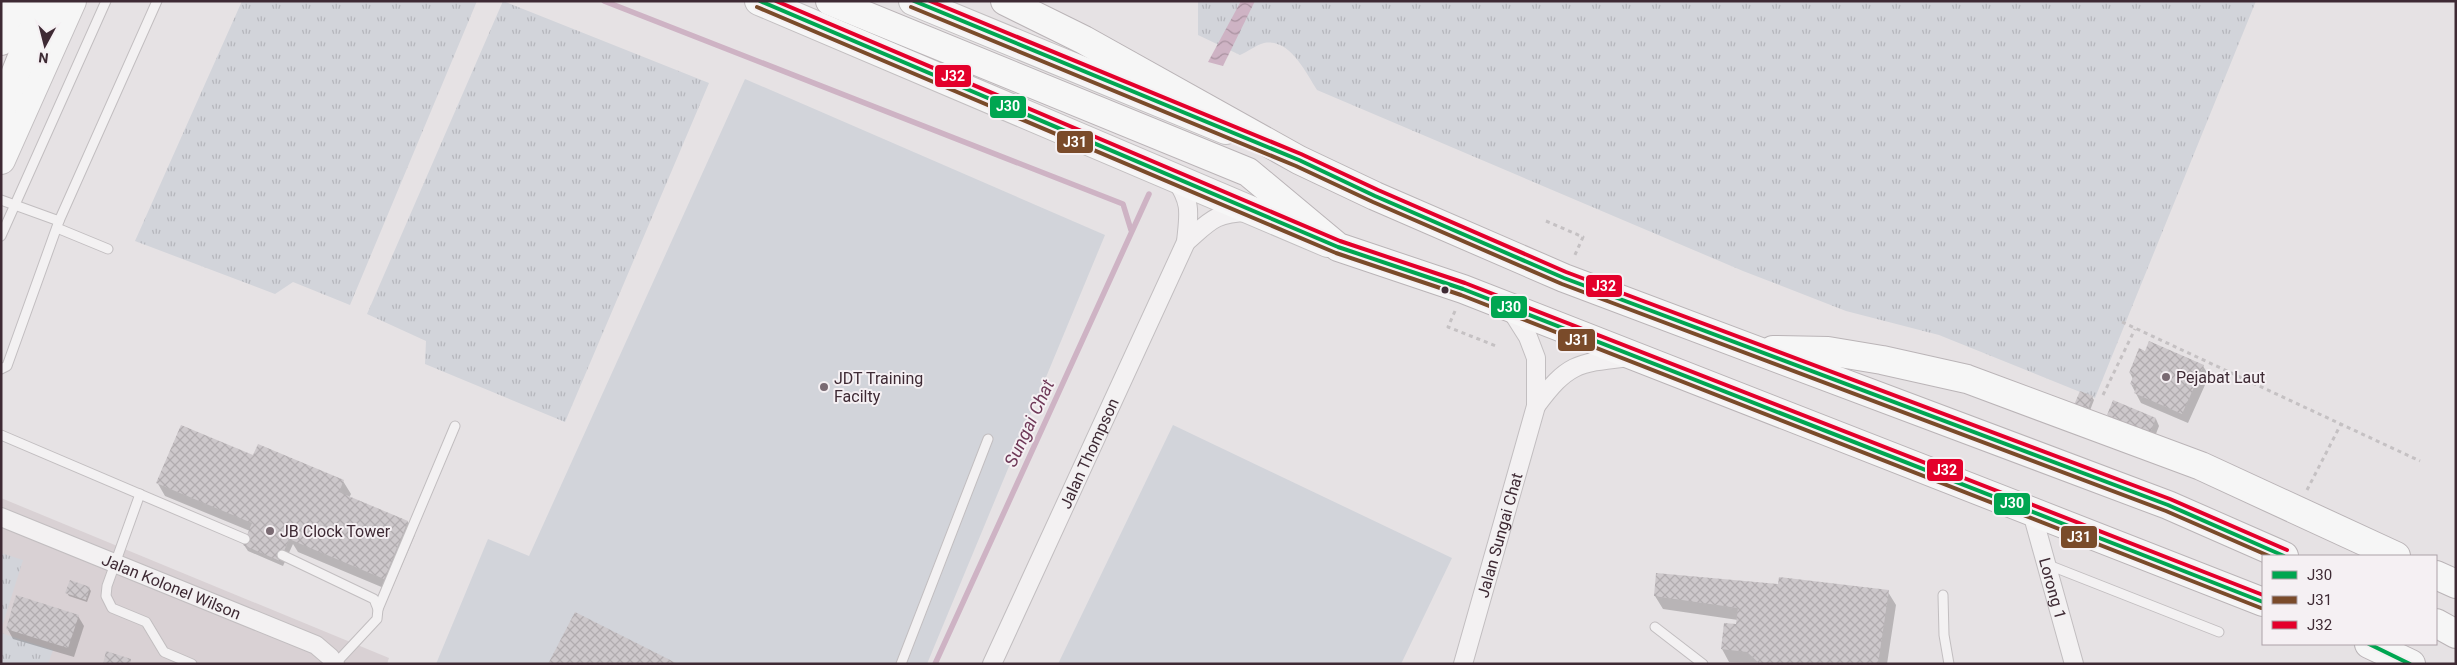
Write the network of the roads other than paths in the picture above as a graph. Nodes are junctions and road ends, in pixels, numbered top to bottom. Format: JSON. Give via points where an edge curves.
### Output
{"nodes":[{"id":1,"x":18,"y":1,"type":"edge"},
{"id":2,"x":44,"y":1,"type":"edge"},
{"id":3,"x":72,"y":1,"type":"edge"},
{"id":4,"x":106,"y":1,"type":"edge"},
{"id":5,"x":157,"y":1,"type":"edge"},
{"id":6,"x":759,"y":1,"type":"edge"},
{"id":7,"x":830,"y":1,"type":"edge"},
{"id":8,"x":912,"y":1,"type":"edge"},
{"id":9,"x":1005,"y":1,"type":"edge"},
{"id":10,"x":1,"y":41,"type":"edge"},
{"id":11,"x":1,"y":110,"type":"edge"},
{"id":12,"x":1,"y":160,"type":"edge"},
{"id":13,"x":1299,"y":160,"type":"junction"},
{"id":14,"x":1173,"y":176,"type":"junction"},
{"id":15,"x":1,"y":200,"type":"edge"},
{"id":16,"x":13,"y":206,"type":"junction"},
{"id":17,"x":1256,"y":211,"type":"junction"},
{"id":18,"x":58,"y":224,"type":"junction"},
{"id":19,"x":1,"y":236,"type":"edge"},
{"id":20,"x":1186,"y":242,"type":"junction"},
{"id":21,"x":1338,"y":247,"type":"junction"},
{"id":22,"x":108,"y":249,"type":"dead end"},
{"id":23,"x":1509,"y":307,"type":"junction"},
{"id":24,"x":1754,"y":349,"type":"junction"},
{"id":25,"x":1636,"y":356,"type":"junction"},
{"id":26,"x":1,"y":369,"type":"edge"},
{"id":27,"x":1536,"y":406,"type":"junction"},
{"id":28,"x":455,"y":426,"type":"dead end"},
{"id":29,"x":1,"y":436,"type":"edge"},
{"id":30,"x":988,"y":439,"type":"dead end"},
{"id":31,"x":140,"y":494,"type":"junction"},
{"id":32,"x":2032,"y":513,"type":"junction"},
{"id":33,"x":1,"y":517,"type":"edge"},
{"id":34,"x":245,"y":539,"type":"dead end"},
{"id":35,"x":282,"y":555,"type":"dead end"},
{"id":36,"x":2282,"y":555,"type":"edge"},
{"id":37,"x":2394,"y":555,"type":"edge"},
{"id":38,"x":116,"y":564,"type":"junction"},
{"id":39,"x":2046,"y":564,"type":"junction"},
{"id":40,"x":2437,"y":575,"type":"edge"},
{"id":41,"x":2456,"y":584,"type":"edge"},
{"id":42,"x":1942,"y":595,"type":"dead end"},
{"id":43,"x":2262,"y":602,"type":"edge"},
{"id":44,"x":378,"y":609,"type":"junction"},
{"id":45,"x":2437,"y":624,"type":"edge"},
{"id":46,"x":1655,"y":627,"type":"dead end"},
{"id":47,"x":2219,"y":632,"type":"dead end"},
{"id":48,"x":2456,"y":634,"type":"edge"},
{"id":49,"x":2371,"y":645,"type":"edge"},
{"id":50,"x":994,"y":660,"type":"edge"},
{"id":51,"x":192,"y":664,"type":"edge"},
{"id":52,"x":335,"y":664,"type":"edge"},
{"id":53,"x":900,"y":664,"type":"edge"},
{"id":54,"x":1463,"y":664,"type":"edge"},
{"id":55,"x":1703,"y":664,"type":"edge"},
{"id":56,"x":1949,"y":664,"type":"edge"},
{"id":57,"x":2074,"y":664,"type":"edge"},
{"id":58,"x":2411,"y":664,"type":"edge"}],
"edges":[{"from":1,"to":10,"type":"main road"},
{"from":2,"to":11,"type":"main road"},
{"from":3,"to":12,"type":"main road"},
{"from":4,"to":16,"type":"lane"},
{"from":5,"to":18,"type":"lane"},
{"from":6,"to":14,"type":"main road"},
{"from":7,"to":21,"type":"main road","via":[[1248,172]]},
{"from":8,"to":13,"type":"main road"},
{"from":9,"to":13,"type":"main road","via":[[1084,40]]},
{"from":13,"to":24,"type":"main road","via":[[1564,278]]},
{"from":14,"to":17,"type":"main road"},
{"from":14,"to":20,"type":"street","name":"Jalan Thompson","via":[[1189,206]]},
{"from":15,"to":16,"type":"lane"},
{"from":16,"to":18,"type":"lane"},
{"from":16,"to":19,"type":"lane"},
{"from":17,"to":20,"type":"street","name":"Jalan Thompson","via":[[1215,217]]},
{"from":17,"to":21,"type":"main road"},
{"from":18,"to":22,"type":"lane"},
{"from":18,"to":26,"type":"lane","via":[[7,366]]},
{"from":20,"to":50,"type":"street","name":"Jalan Thompson"},
{"from":21,"to":23,"type":"main road"},
{"from":23,"to":25,"type":"main road"},
{"from":23,"to":27,"type":"street","name":"Jalan Sungai Chat","via":[[1528,337],[1536,358]]},
{"from":24,"to":36,"type":"main road","via":[[2168,504]]},
{"from":24,"to":37,"type":"main road","via":[[1828,351],[1967,379],[2201,466]]},
{"from":25,"to":27,"type":"street","name":"Jalan Sungai Chat","via":[[1590,361],[1564,372]]},
{"from":25,"to":32,"type":"main road"},
{"from":27,"to":54,"type":"street","name":"Jalan Sungai Chat"},
{"from":28,"to":44,"type":"lane"},
{"from":29,"to":31,"type":"lane"},
{"from":30,"to":53,"type":"lane"},
{"from":31,"to":34,"type":"lane"},
{"from":31,"to":38,"type":"lane"},
{"from":32,"to":39,"type":"street","name":"Lorong 1"},
{"from":32,"to":43,"type":"main road"},
{"from":33,"to":38,"type":"street","name":"Jalan Kolonel Wilson"},
{"from":35,"to":44,"type":"lane","via":[[374,599]]},
{"from":38,"to":51,"type":"lane","via":[[106,596],[112,608],[146,622],[164,652]]},
{"from":38,"to":52,"type":"street","name":"Jalan Kolonel Wilson","via":[[316,646]]},
{"from":39,"to":47,"type":"lane"},
{"from":39,"to":57,"type":"street","name":"Lorong 1"},
{"from":40,"to":41,"type":"main road"},
{"from":42,"to":56,"type":"lane"},
{"from":44,"to":52,"type":"lane","via":[[377,619]]},
{"from":45,"to":48,"type":"main road"},
{"from":46,"to":55,"type":"lane"},
{"from":49,"to":58,"type":"main road"}]}
